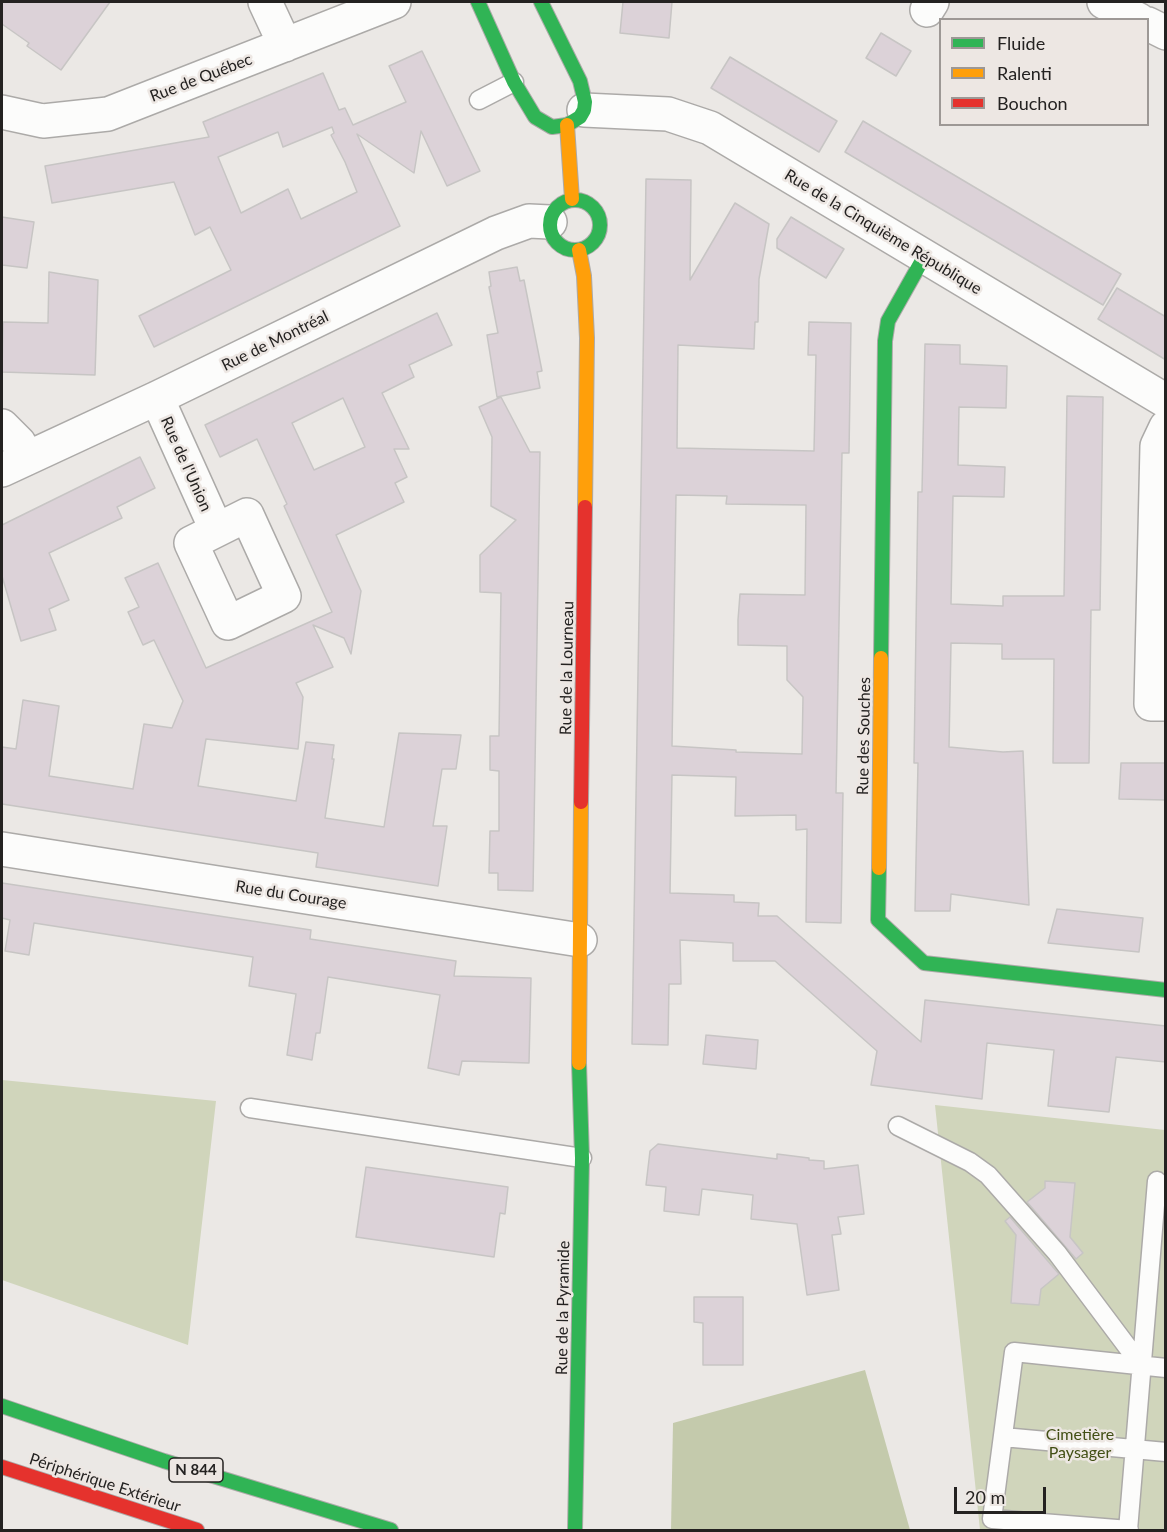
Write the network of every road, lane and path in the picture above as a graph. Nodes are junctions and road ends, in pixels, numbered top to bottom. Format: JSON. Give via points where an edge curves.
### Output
{"nodes":[{"id":1,"x":265,"y":2,"type":"edge"},
{"id":2,"x":394,"y":2,"type":"edge"},
{"id":3,"x":478,"y":2,"type":"edge"},
{"id":4,"x":541,"y":2,"type":"edge"},
{"id":5,"x":1104,"y":2,"type":"edge"},
{"id":6,"x":1135,"y":18,"type":"edge"},
{"id":7,"x":1149,"y":24,"type":"edge"},
{"id":8,"x":1166,"y":33,"type":"edge"},
{"id":9,"x":285,"y":45,"type":"junction"},
{"id":10,"x":514,"y":82,"type":"junction"},
{"id":11,"x":479,"y":100,"type":"dead end"},
{"id":12,"x":2,"y":112,"type":"edge"},
{"id":13,"x":575,"y":118,"type":"junction"},
{"id":14,"x":561,"y":211,"type":"junction"},
{"id":15,"x":579,"y":250,"type":"junction"},
{"id":16,"x":924,"y":257,"type":"junction"},
{"id":17,"x":157,"y":398,"type":"junction"},
{"id":18,"x":1166,"y":401,"type":"edge"},
{"id":19,"x":2,"y":426,"type":"edge"},
{"id":20,"x":1166,"y":427,"type":"edge"},
{"id":21,"x":14,"y":464,"type":"edge"},
{"id":22,"x":216,"y":530,"type":"dead end"},
{"id":23,"x":1166,"y":704,"type":"edge"},
{"id":24,"x":2,"y":849,"type":"edge"},
{"id":25,"x":580,"y":940,"type":"junction"},
{"id":26,"x":1166,"y":990,"type":"edge"},
{"id":27,"x":581,"y":1086,"type":"joint"},
{"id":28,"x":250,"y":1108,"type":"dead end"},
{"id":29,"x":898,"y":1126,"type":"dead end"},
{"id":30,"x":582,"y":1158,"type":"junction"},
{"id":31,"x":1157,"y":1181,"type":"dead end"},
{"id":32,"x":1160,"y":1208,"type":"edge"},
{"id":33,"x":1157,"y":1286,"type":"edge"},
{"id":34,"x":1142,"y":1365,"type":"junction"},
{"id":35,"x":1166,"y":1368,"type":"edge"},
{"id":36,"x":2,"y":1406,"type":"edge"},
{"id":37,"x":1003,"y":1437,"type":"junction"},
{"id":38,"x":1135,"y":1449,"type":"junction"},
{"id":39,"x":1166,"y":1452,"type":"edge"},
{"id":40,"x":2,"y":1467,"type":"edge"},
{"id":41,"x":197,"y":1530,"type":"edge"},
{"id":42,"x":391,"y":1530,"type":"edge"},
{"id":43,"x":575,"y":1530,"type":"edge"},
{"id":44,"x":1128,"y":1530,"type":"edge"}],
"edges":[{"from":1,"to":9,"type":"street"},
{"from":2,"to":9,"type":"street","name":"Rue de Québec"},
{"from":3,"to":10,"type":"main road"},
{"from":4,"to":13,"type":"main road","via":[[580,81],[585,102]]},
{"from":5,"to":6,"type":"street"},
{"from":7,"to":8,"type":"street"},
{"from":9,"to":12,"type":"street","name":"Rue de Québec","via":[[108,114],[43,121]]},
{"from":10,"to":11,"type":"lane"},
{"from":10,"to":13,"type":"main road","via":[[535,117],[552,127]]},
{"from":13,"to":14,"type":"main road"},
{"from":13,"to":16,"type":"street","name":"Rue de la Cinquième République","via":[[668,114],[710,128]]},
{"from":14,"to":15,"type":"main road","via":[[551,235],[560,246]]},
{"from":14,"to":15,"type":"main road","via":[[580,200],[593,208],[600,222],[598,237]]},
{"from":14,"to":17,"type":"street","name":"Rue de Montréal","via":[[496,233]]},
{"from":15,"to":25,"type":"main road","name":"Rue de la Lourneau","via":[[587,338]]},
{"from":16,"to":18,"type":"street","name":"Rue de la Cinquième République"},
{"from":16,"to":26,"type":"main road","name":"Rue des Souches","via":[[888,321],[885,340],[878,920],[924,963]]},
{"from":17,"to":21,"type":"street","name":"Rue de Montréal"},
{"from":17,"to":22,"type":"street","name":"Rue de l'Union"},
{"from":19,"to":21,"type":"street","via":[[19,443]]},
{"from":20,"to":23,"type":"street","via":[[1157,446],[1151,704]]},
{"from":24,"to":25,"type":"street","name":"Rue du Courage"},
{"from":25,"to":27,"type":"main road","name":"Rue de la Lourneau"},
{"from":27,"to":30,"type":"main road","name":"Rue de la Pyramide"},
{"from":28,"to":30,"type":"lane"},
{"from":29,"to":34,"type":"lane","via":[[988,1175],[1057,1253]]},
{"from":30,"to":43,"type":"main road","name":"Rue de la Pyramide"},
{"from":31,"to":32,"type":"lane"},
{"from":32,"to":33,"type":"lane"},
{"from":33,"to":34,"type":"lane"},
{"from":34,"to":35,"type":"lane"},
{"from":34,"to":37,"type":"lane","via":[[1014,1352]]},
{"from":34,"to":38,"type":"lane"},
{"from":36,"to":42,"type":"main road","number":"N 844","via":[[164,1461]]},
{"from":37,"to":38,"type":"lane"},
{"from":37,"to":44,"type":"lane","via":[[992,1519]]},
{"from":38,"to":39,"type":"lane"},
{"from":38,"to":44,"type":"lane"},
{"from":40,"to":41,"type":"main road","name":"Périphérique Extérieur"}]}
